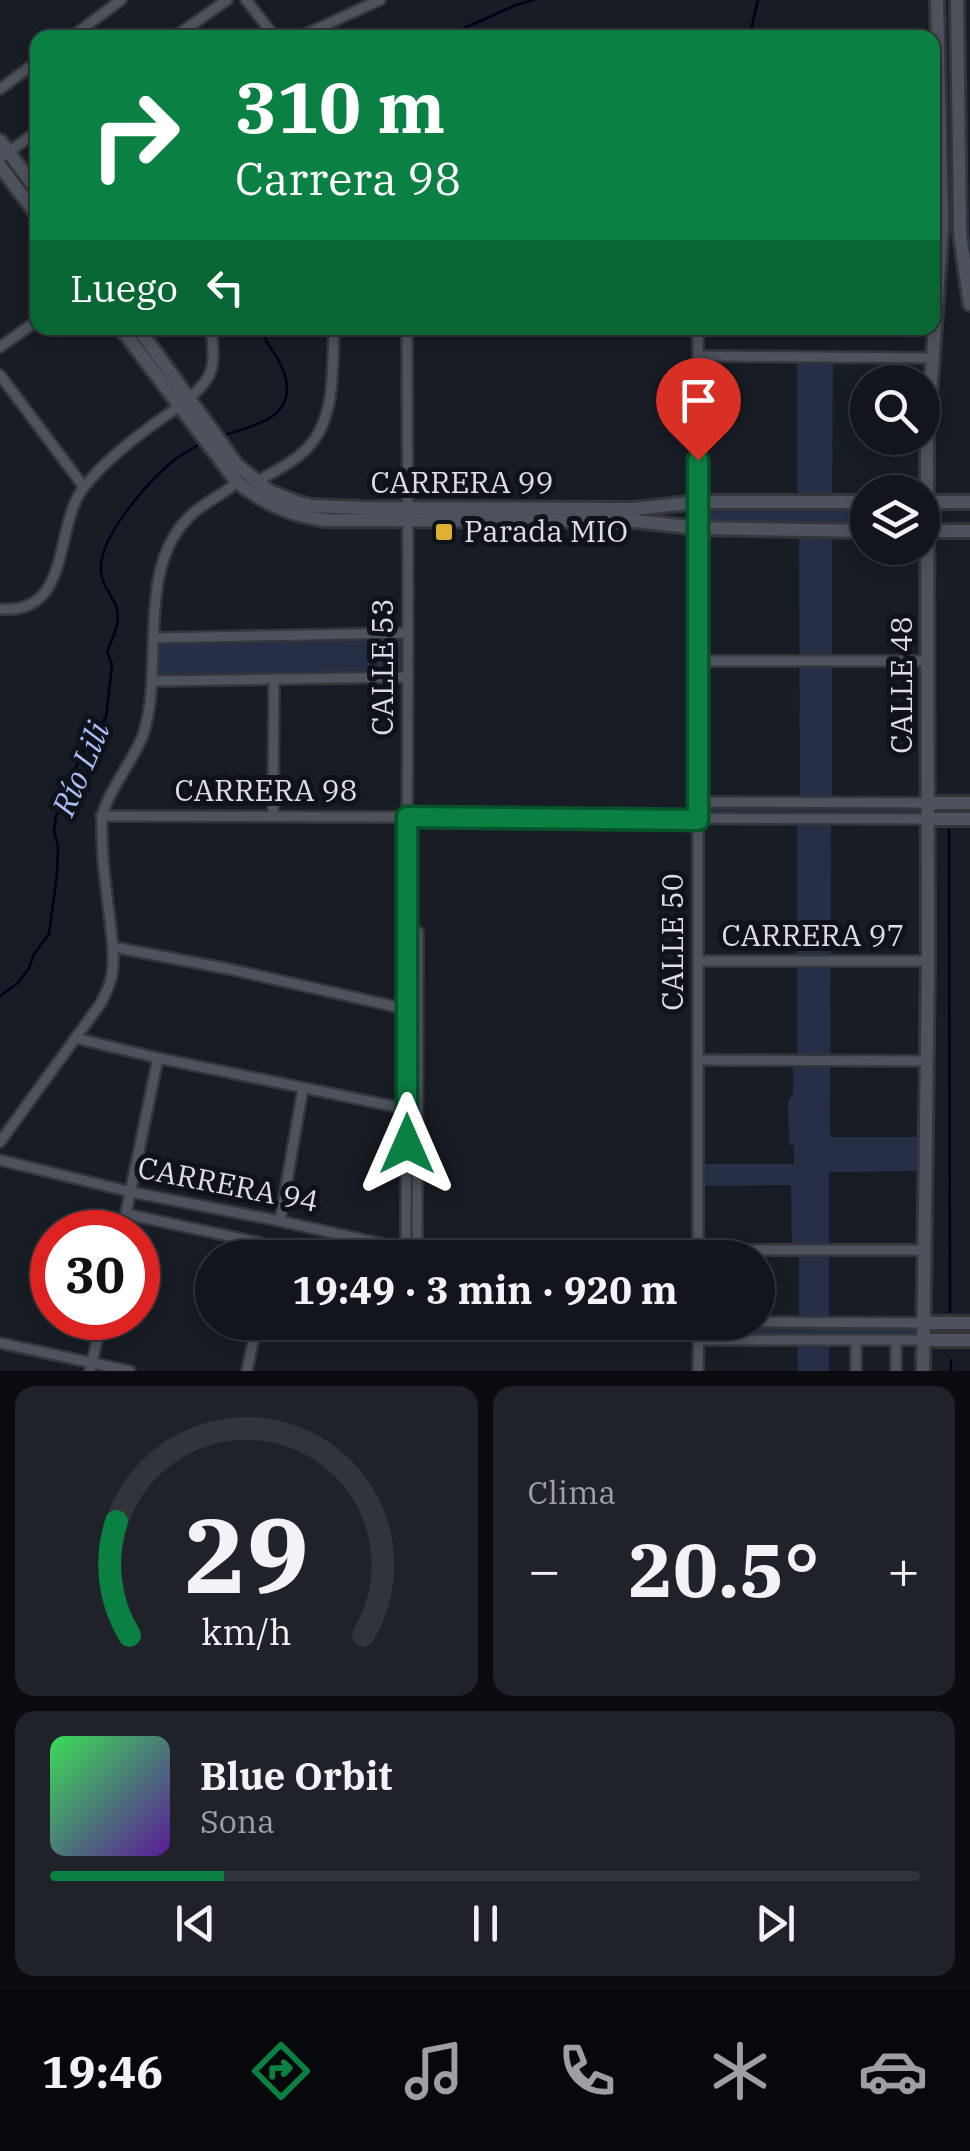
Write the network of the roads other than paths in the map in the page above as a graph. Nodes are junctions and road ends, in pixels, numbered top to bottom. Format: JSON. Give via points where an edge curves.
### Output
{"nodes":[{"id":1,"x":121,"y":0,"type":"edge"},
{"id":2,"x":226,"y":0,"type":"edge"},
{"id":3,"x":246,"y":0,"type":"edge"},
{"id":4,"x":380,"y":0,"type":"edge"},
{"id":5,"x":936,"y":0,"type":"edge"},
{"id":6,"x":956,"y":0,"type":"edge"},
{"id":7,"x":81,"y":30,"type":"edge"},
{"id":8,"x":183,"y":30,"type":"edge"},
{"id":9,"x":270,"y":30,"type":"edge"},
{"id":10,"x":314,"y":30,"type":"edge"},
{"id":11,"x":937,"y":30,"type":"edge"},
{"id":12,"x":30,"y":67,"type":"edge"},
{"id":13,"x":0,"y":88,"type":"edge"},
{"id":14,"x":30,"y":135,"type":"edge"},
{"id":15,"x":3,"y":150,"type":"edge"},
{"id":16,"x":0,"y":166,"type":"edge"},
{"id":17,"x":30,"y":182,"type":"edge"},
{"id":18,"x":30,"y":205,"type":"edge"},
{"id":19,"x":970,"y":304,"type":"edge"},
{"id":20,"x":30,"y":326,"type":"edge"},
{"id":21,"x":127,"y":335,"type":"edge"},
{"id":22,"x":142,"y":335,"type":"edge"},
{"id":23,"x":212,"y":335,"type":"edge"},
{"id":24,"x":333,"y":335,"type":"edge"},
{"id":25,"x":407,"y":335,"type":"edge"},
{"id":26,"x":698,"y":335,"type":"edge"},
{"id":27,"x":935,"y":335,"type":"edge"},
{"id":28,"x":0,"y":347,"type":"edge"},
{"id":29,"x":698,"y":356,"type":"junction"},
{"id":30,"x":934,"y":358,"type":"junction"},
{"id":31,"x":0,"y":375,"type":"edge"},
{"id":32,"x":5,"y":392,"type":"edge"},
{"id":33,"x":184,"y":402,"type":"junction"},
{"id":34,"x":224,"y":456,"type":"junction"},
{"id":35,"x":926,"y":475,"type":"edge"},
{"id":36,"x":238,"y":482,"type":"junction"},
{"id":37,"x":256,"y":482,"type":"junction"},
{"id":38,"x":84,"y":487,"type":"junction"},
{"id":39,"x":698,"y":502,"type":"junction"},
{"id":40,"x":850,"y":502,"type":"edge"},
{"id":41,"x":940,"y":502,"type":"edge"},
{"id":42,"x":970,"y":502,"type":"edge"},
{"id":43,"x":408,"y":514,"type":"junction"},
{"id":44,"x":698,"y":528,"type":"junction"},
{"id":45,"x":970,"y":530,"type":"edge"},
{"id":46,"x":850,"y":531,"type":"edge"},
{"id":47,"x":940,"y":531,"type":"edge"},
{"id":48,"x":925,"y":565,"type":"edge"},
{"id":49,"x":0,"y":609,"type":"edge"},
{"id":50,"x":408,"y":634,"type":"junction"},
{"id":51,"x":154,"y":638,"type":"junction"},
{"id":52,"x":926,"y":660,"type":"junction"},
{"id":53,"x":698,"y":661,"type":"junction"},
{"id":54,"x":408,"y":677,"type":"junction"},
{"id":55,"x":274,"y":679,"type":"junction"},
{"id":56,"x":152,"y":681,"type":"junction"},
{"id":57,"x":698,"y":802,"type":"junction"},
{"id":58,"x":928,"y":803,"type":"junction"},
{"id":59,"x":970,"y":803,"type":"edge"},
{"id":60,"x":273,"y":815,"type":"junction"},
{"id":61,"x":101,"y":816,"type":"junction"},
{"id":62,"x":407,"y":817,"type":"junction"},
{"id":63,"x":928,"y":819,"type":"junction"},
{"id":64,"x":970,"y":819,"type":"edge"},
{"id":65,"x":698,"y":820,"type":"junction"},
{"id":66,"x":418,"y":932,"type":"dead end"},
{"id":67,"x":113,"y":947,"type":"junction"},
{"id":68,"x":698,"y":961,"type":"junction"},
{"id":69,"x":928,"y":961,"type":"junction"},
{"id":70,"x":406,"y":1009,"type":"junction"},
{"id":71,"x":75,"y":1038,"type":"junction"},
{"id":72,"x":158,"y":1058,"type":"junction"},
{"id":73,"x":698,"y":1060,"type":"junction"},
{"id":74,"x":927,"y":1062,"type":"junction"},
{"id":75,"x":302,"y":1088,"type":"junction"},
{"id":76,"x":407,"y":1109,"type":"junction"},
{"id":77,"x":0,"y":1142,"type":"edge"},
{"id":78,"x":0,"y":1160,"type":"edge"},
{"id":79,"x":131,"y":1192,"type":"junction"},
{"id":80,"x":127,"y":1210,"type":"edge"},
{"id":81,"x":160,"y":1221,"type":"edge"},
{"id":82,"x":280,"y":1221,"type":"junction"},
{"id":83,"x":251,"y":1240,"type":"edge"},
{"id":84,"x":369,"y":1240,"type":"edge"},
{"id":85,"x":406,"y":1240,"type":"edge"},
{"id":86,"x":417,"y":1240,"type":"edge"},
{"id":87,"x":698,"y":1240,"type":"edge"},
{"id":88,"x":925,"y":1250,"type":"junction"},
{"id":89,"x":775,"y":1253,"type":"edge"},
{"id":90,"x":775,"y":1322,"type":"edge"},
{"id":91,"x":924,"y":1322,"type":"junction"},
{"id":92,"x":970,"y":1323,"type":"edge"},
{"id":93,"x":97,"y":1340,"type":"edge"},
{"id":94,"x":253,"y":1340,"type":"edge"},
{"id":95,"x":699,"y":1340,"type":"edge"},
{"id":96,"x":775,"y":1340,"type":"edge"},
{"id":97,"x":856,"y":1340,"type":"junction"},
{"id":98,"x":896,"y":1340,"type":"junction"},
{"id":99,"x":923,"y":1340,"type":"junction"},
{"id":100,"x":970,"y":1340,"type":"edge"},
{"id":101,"x":0,"y":1343,"type":"edge"},
{"id":102,"x":91,"y":1367,"type":"edge"},
{"id":103,"x":130,"y":1371,"type":"edge"},
{"id":104,"x":247,"y":1371,"type":"edge"},
{"id":105,"x":698,"y":1371,"type":"edge"},
{"id":106,"x":856,"y":1371,"type":"edge"},
{"id":107,"x":896,"y":1371,"type":"edge"},
{"id":108,"x":923,"y":1371,"type":"edge"}],
"edges":[{"from":1,"to":7,"type":"street"},
{"from":2,"to":8,"type":"street"},
{"from":3,"to":9,"type":"street"},
{"from":4,"to":10,"type":"street"},
{"from":5,"to":11,"type":"street","name":"CALLE 48"},
{"from":6,"to":19,"type":"street","via":[[960,234]]},
{"from":12,"to":13,"type":"street"},
{"from":14,"to":15,"type":"street"},
{"from":15,"to":17,"type":"street"},
{"from":16,"to":18,"type":"street"},
{"from":20,"to":28,"type":"street"},
{"from":21,"to":33,"type":"street","name":"CARRERA 99"},
{"from":22,"to":33,"type":"street","name":"CARRERA 99"},
{"from":23,"to":33,"type":"street","via":[[212,372]]},
{"from":24,"to":37,"type":"street","via":[[328,407],[317,436]]},
{"from":25,"to":43,"type":"street","name":"CALLE 53"},
{"from":26,"to":29,"type":"street","name":"CALLE 50"},
{"from":27,"to":30,"type":"street","name":"CALLE 48"},
{"from":29,"to":30,"type":"street"},
{"from":29,"to":39,"type":"street","name":"CALLE 50"},
{"from":30,"to":35,"type":"street","name":"CALLE 48"},
{"from":31,"to":32,"type":"street"},
{"from":32,"to":38,"type":"street"},
{"from":33,"to":34,"type":"street","name":"CARRERA 99"},
{"from":33,"to":38,"type":"street"},
{"from":34,"to":36,"type":"street","name":"CARRERA 99"},
{"from":34,"to":37,"type":"street","name":"CARRERA 99"},
{"from":36,"to":43,"type":"street","name":"CARRERA 99","via":[[308,518]]},
{"from":36,"to":51,"type":"street","via":[[187,519],[165,552]]},
{"from":37,"to":43,"type":"street","name":"CARRERA 99","via":[[311,506]]},
{"from":38,"to":49,"type":"street","via":[[49,589],[18,609]]},
{"from":39,"to":40,"type":"street","name":"CARRERA 99"},
{"from":39,"to":43,"type":"street","name":"CARRERA 99"},
{"from":39,"to":44,"type":"street","name":"CALLE 50"},
{"from":41,"to":42,"type":"street"},
{"from":43,"to":44,"type":"street","name":"CARRERA 99"},
{"from":43,"to":50,"type":"street","name":"CALLE 53"},
{"from":44,"to":46,"type":"street","name":"CARRERA 99"},
{"from":44,"to":53,"type":"street","name":"CALLE 50"},
{"from":45,"to":47,"type":"street"},
{"from":48,"to":52,"type":"street","name":"CALLE 48"},
{"from":50,"to":51,"type":"street"},
{"from":50,"to":54,"type":"street","name":"CALLE 53"},
{"from":51,"to":56,"type":"street"},
{"from":52,"to":53,"type":"street"},
{"from":52,"to":58,"type":"street","name":"CALLE 48"},
{"from":53,"to":57,"type":"street","name":"CALLE 50"},
{"from":54,"to":55,"type":"street"},
{"from":54,"to":62,"type":"street","name":"CALLE 53"},
{"from":55,"to":56,"type":"street"},
{"from":55,"to":60,"type":"street"},
{"from":56,"to":61,"type":"street","via":[[140,744]]},
{"from":57,"to":58,"type":"street"},
{"from":57,"to":65,"type":"street","name":"CALLE 50"},
{"from":58,"to":59,"type":"street"},
{"from":58,"to":63,"type":"street","name":"CALLE 48"},
{"from":60,"to":61,"type":"street","name":"CARRERA 98"},
{"from":60,"to":62,"type":"street","name":"CARRERA 98"},
{"from":61,"to":67,"type":"street"},
{"from":62,"to":65,"type":"street","name":"CARRERA 98"},
{"from":62,"to":70,"type":"street","name":"CALLE 53"},
{"from":63,"to":64,"type":"street","name":"CARRERA 98"},
{"from":63,"to":65,"type":"street","name":"CARRERA 98"},
{"from":63,"to":69,"type":"street","name":"CALLE 48"},
{"from":65,"to":68,"type":"street","name":"CALLE 50"},
{"from":66,"to":86,"type":"street"},
{"from":67,"to":70,"type":"street"},
{"from":67,"to":71,"type":"street","via":[[112,976]]},
{"from":68,"to":69,"type":"street","name":"CARRERA 97"},
{"from":68,"to":73,"type":"street","name":"CALLE 50"},
{"from":69,"to":74,"type":"street","name":"CALLE 48"},
{"from":70,"to":76,"type":"street","name":"CALLE 53"},
{"from":71,"to":72,"type":"street"},
{"from":71,"to":77,"type":"street"},
{"from":72,"to":75,"type":"street"},
{"from":72,"to":79,"type":"street"},
{"from":73,"to":74,"type":"street"},
{"from":73,"to":87,"type":"street","name":"CALLE 50"},
{"from":74,"to":88,"type":"street","name":"CALLE 48"},
{"from":75,"to":76,"type":"street"},
{"from":75,"to":82,"type":"street"},
{"from":76,"to":85,"type":"street","name":"CALLE 53"},
{"from":78,"to":79,"type":"street","name":"CARRERA 94"},
{"from":79,"to":80,"type":"street"},
{"from":79,"to":82,"type":"street","name":"CARRERA 94"},
{"from":81,"to":83,"type":"street"},
{"from":82,"to":84,"type":"street","name":"CARRERA 94"},
{"from":88,"to":89,"type":"street"},
{"from":88,"to":91,"type":"street","name":"CALLE 48"},
{"from":90,"to":91,"type":"street"},
{"from":91,"to":92,"type":"street"},
{"from":91,"to":99,"type":"street","name":"CALLE 48"},
{"from":93,"to":102,"type":"street"},
{"from":94,"to":104,"type":"street"},
{"from":95,"to":105,"type":"street"},
{"from":96,"to":97,"type":"street"},
{"from":97,"to":98,"type":"street"},
{"from":97,"to":106,"type":"street"},
{"from":98,"to":99,"type":"street"},
{"from":98,"to":107,"type":"street"},
{"from":99,"to":100,"type":"street"},
{"from":99,"to":108,"type":"street","name":"CALLE 48"},
{"from":101,"to":102,"type":"street"},
{"from":102,"to":103,"type":"street"}]}
